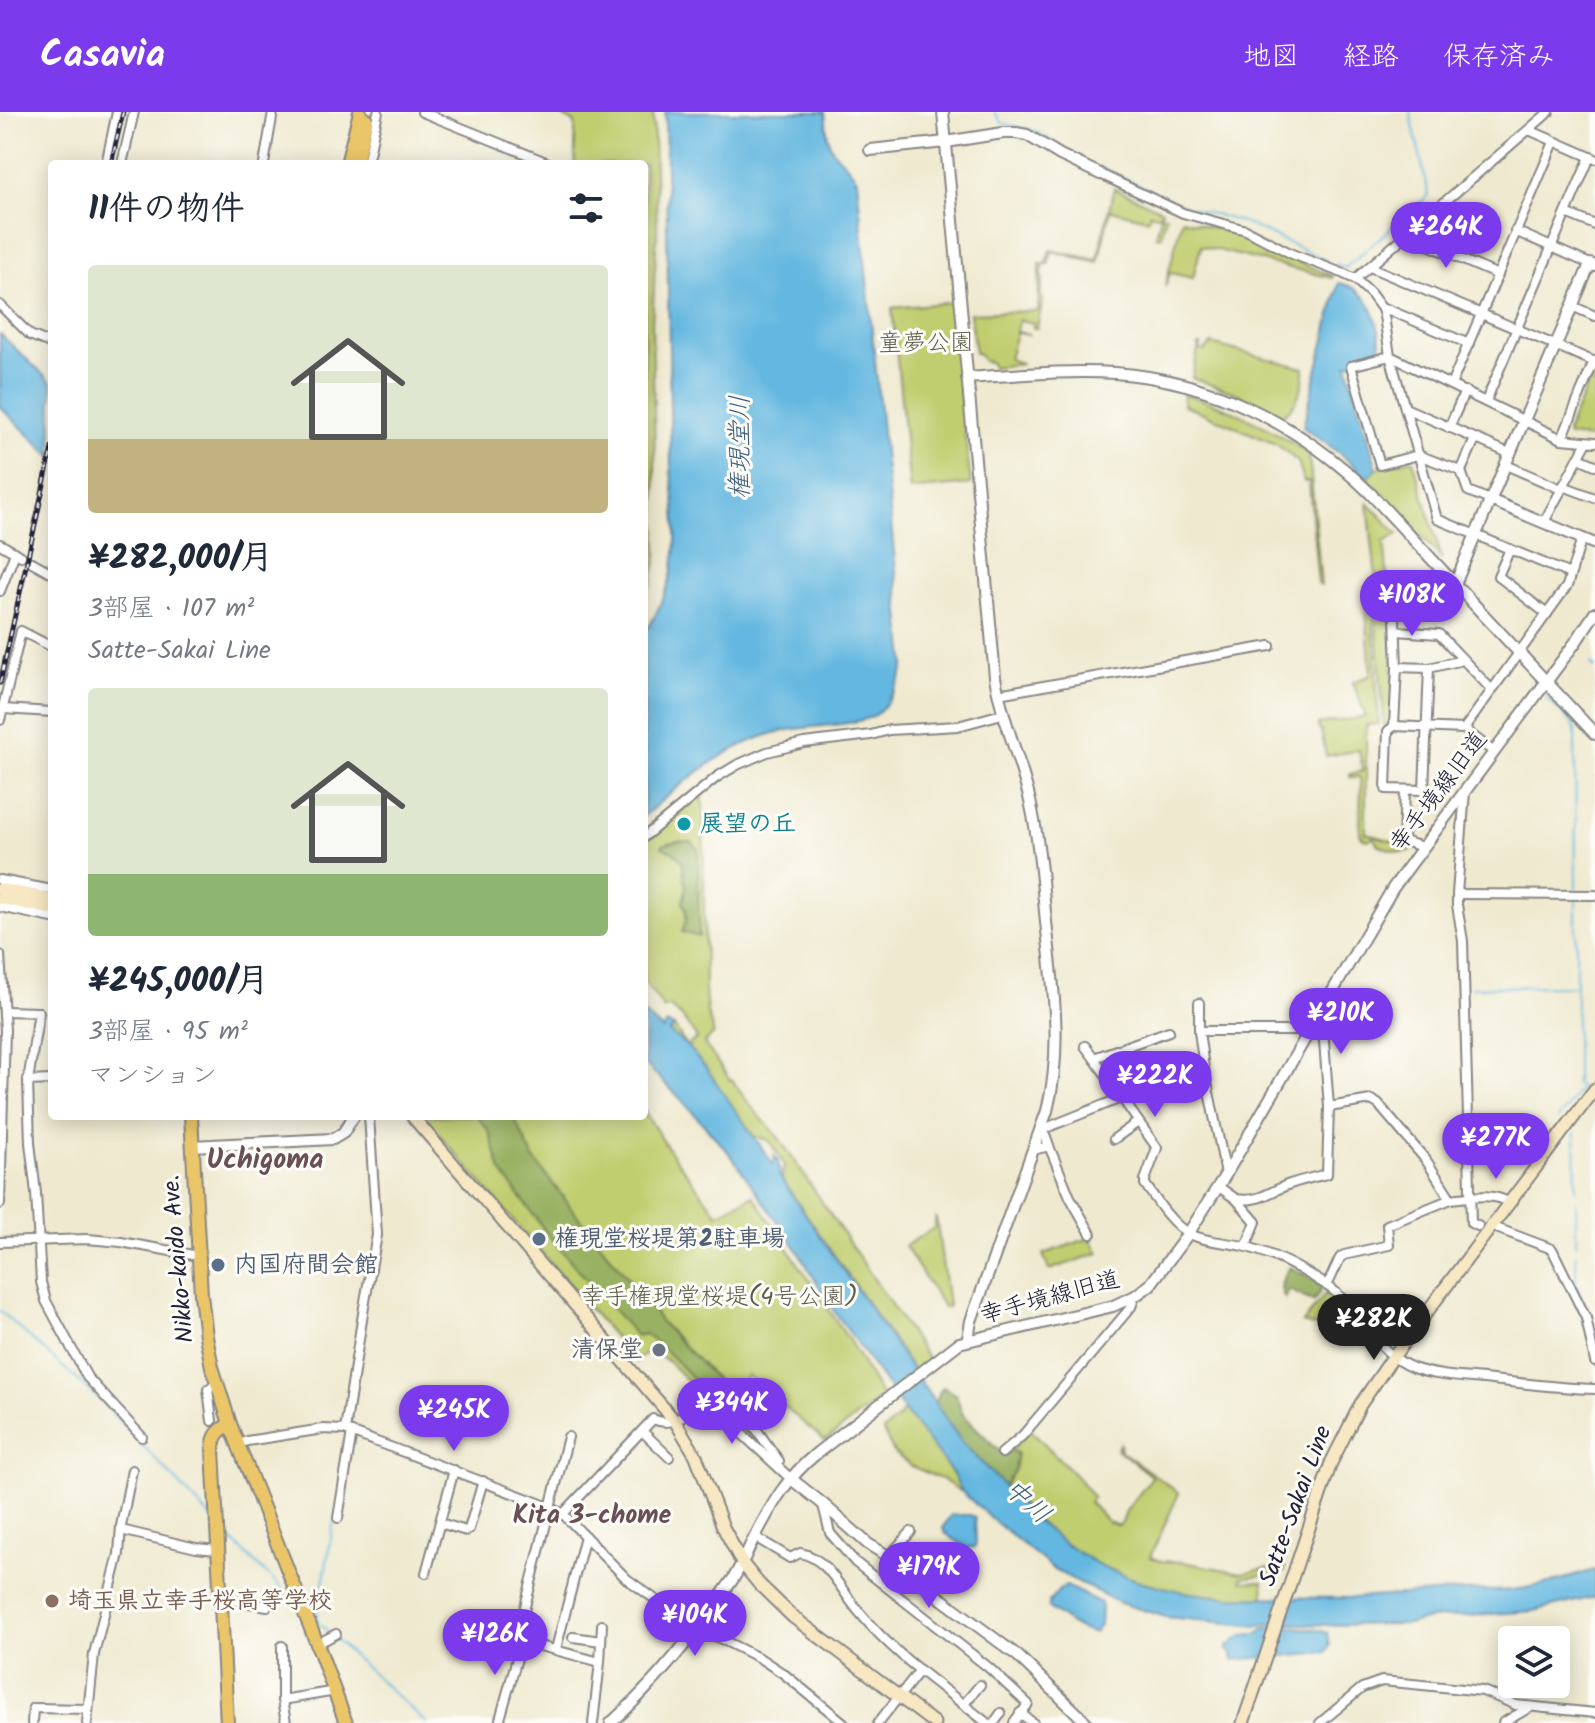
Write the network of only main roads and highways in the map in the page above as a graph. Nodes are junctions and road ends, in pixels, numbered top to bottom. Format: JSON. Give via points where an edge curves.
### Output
{"nodes":[{"id":1,"x":360,"y":112,"type":"edge"},
{"id":2,"x":368,"y":112,"type":"edge"},
{"id":3,"x":348,"y":160,"type":"edge"},
{"id":4,"x":357,"y":160,"type":"edge"},
{"id":5,"x":0,"y":889,"type":"edge"},
{"id":6,"x":0,"y":898,"type":"edge"},
{"id":7,"x":48,"y":903,"type":"edge"},
{"id":8,"x":48,"y":904,"type":"edge"},
{"id":9,"x":1595,"y":1089,"type":"edge"},
{"id":10,"x":191,"y":1120,"type":"edge"},
{"id":11,"x":415,"y":1120,"type":"edge"},
{"id":12,"x":230,"y":1424,"type":"junction"},
{"id":13,"x":227,"y":1723,"type":"edge"},
{"id":14,"x":346,"y":1723,"type":"edge"},
{"id":15,"x":934,"y":1723,"type":"edge"},
{"id":16,"x":1243,"y":1723,"type":"edge"}],
"edges":[{"from":1,"to":3,"type":"main road"},
{"from":2,"to":4,"type":"main road"},
{"from":5,"to":7,"type":"main road"},
{"from":6,"to":8,"type":"main road"},
{"from":9,"to":16,"type":"main road","name":"Satte-Sakai Line","via":[[1360,1405],[1331,1463]]},
{"from":10,"to":12,"type":"main road","name":"Nikko-kaido Ave.","via":[[206,1336]]},
{"from":11,"to":15,"type":"main road","via":[[675,1421],[750,1574],[816,1635]]},
{"from":12,"to":13,"type":"main road","via":[[213,1442]]},
{"from":12,"to":14,"type":"main road","name":"Nikko-kaido Ave."}]}
